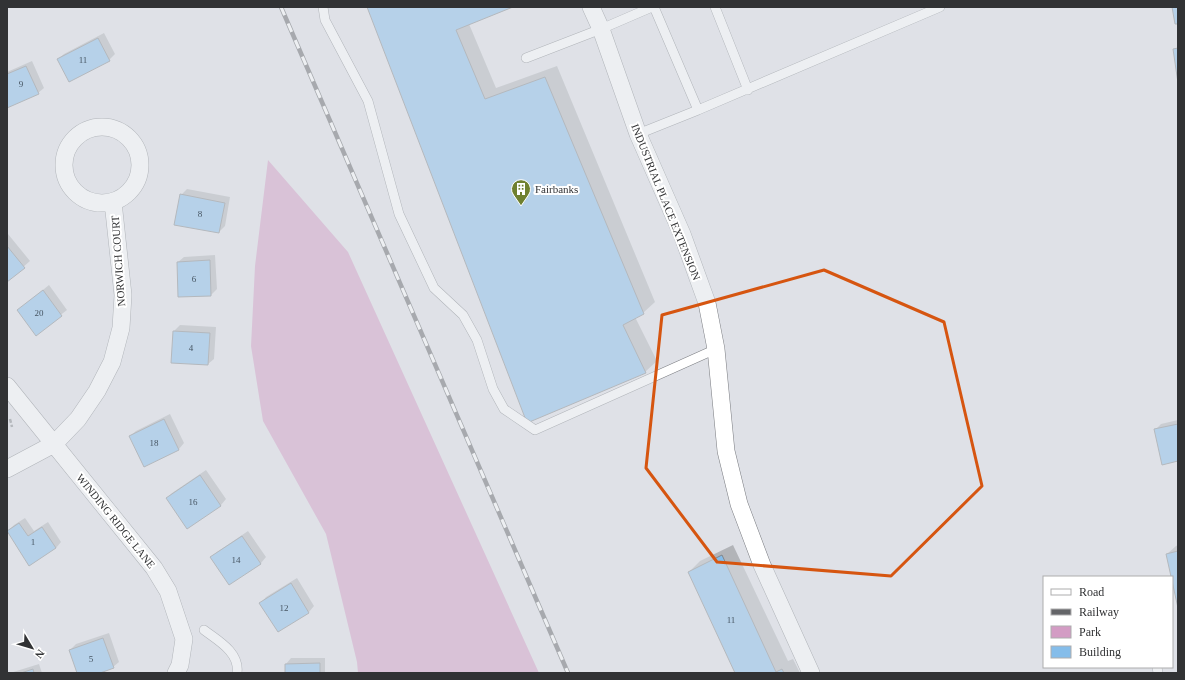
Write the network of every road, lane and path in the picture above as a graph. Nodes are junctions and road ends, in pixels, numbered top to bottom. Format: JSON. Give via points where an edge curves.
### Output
{"nodes":[{"id":1,"x":322,"y":7,"type":"edge"},
{"id":2,"x":591,"y":7,"type":"edge"},
{"id":3,"x":653,"y":7,"type":"edge"},
{"id":4,"x":715,"y":7,"type":"edge"},
{"id":5,"x":940,"y":7,"type":"edge"},
{"id":6,"x":601,"y":29,"type":"junction"},
{"id":7,"x":526,"y":58,"type":"dead end"},
{"id":8,"x":748,"y":90,"type":"junction"},
{"id":9,"x":698,"y":110,"type":"junction"},
{"id":10,"x":638,"y":134,"type":"junction"},
{"id":11,"x":114,"y":202,"type":"junction"},
{"id":12,"x":716,"y":349,"type":"junction"},
{"id":13,"x":7,"y":386,"type":"edge"},
{"id":14,"x":54,"y":444,"type":"junction"},
{"id":15,"x":7,"y":469,"type":"edge"},
{"id":16,"x":204,"y":630,"type":"dead end"},
{"id":17,"x":176,"y":673,"type":"edge"},
{"id":18,"x":237,"y":673,"type":"edge"},
{"id":19,"x":811,"y":673,"type":"edge"}],
"edges":[{"from":1,"to":12,"type":"lane","via":[[325,20],[368,101],[399,214],[434,288],[463,315],[477,340],[493,389],[504,409],[535,430]]},
{"from":2,"to":6,"type":"street","name":"INDUSTRIAL PLACE EXTENSION"},
{"from":3,"to":6,"type":"lane"},
{"from":3,"to":9,"type":"lane"},
{"from":4,"to":8,"type":"lane"},
{"from":5,"to":8,"type":"lane"},
{"from":6,"to":7,"type":"lane"},
{"from":6,"to":10,"type":"street","name":"INDUSTRIAL PLACE EXTENSION"},
{"from":8,"to":9,"type":"lane"},
{"from":9,"to":10,"type":"lane"},
{"from":10,"to":12,"type":"street","name":"INDUSTRIAL PLACE EXTENSION","via":[[682,234],[707,303]]},
{"from":11,"to":11,"type":"street","name":"NORWICH COURT","via":[[87,202],[76,194],[63,172],[68,146],[77,136],[89,129],[113,128],[133,142],[138,153],[139,177],[133,188]]},
{"from":11,"to":14,"type":"street","name":"NORWICH COURT","via":[[122,295],[121,328],[112,362],[96,391],[78,419]]},
{"from":12,"to":19,"type":"street","name":"INDUSTRIAL PLACE EXTENSION","via":[[726,451],[739,504],[762,565]]},
{"from":13,"to":14,"type":"street","name":"WINDING RIDGE LANE"},
{"from":14,"to":15,"type":"street","name":"NORWICH COURT"},
{"from":14,"to":17,"type":"street","name":"WINDING RIDGE LANE","via":[[154,568],[168,591],[184,640],[180,665]]},
{"from":16,"to":18,"type":"lane","via":[[234,656]]}]}
